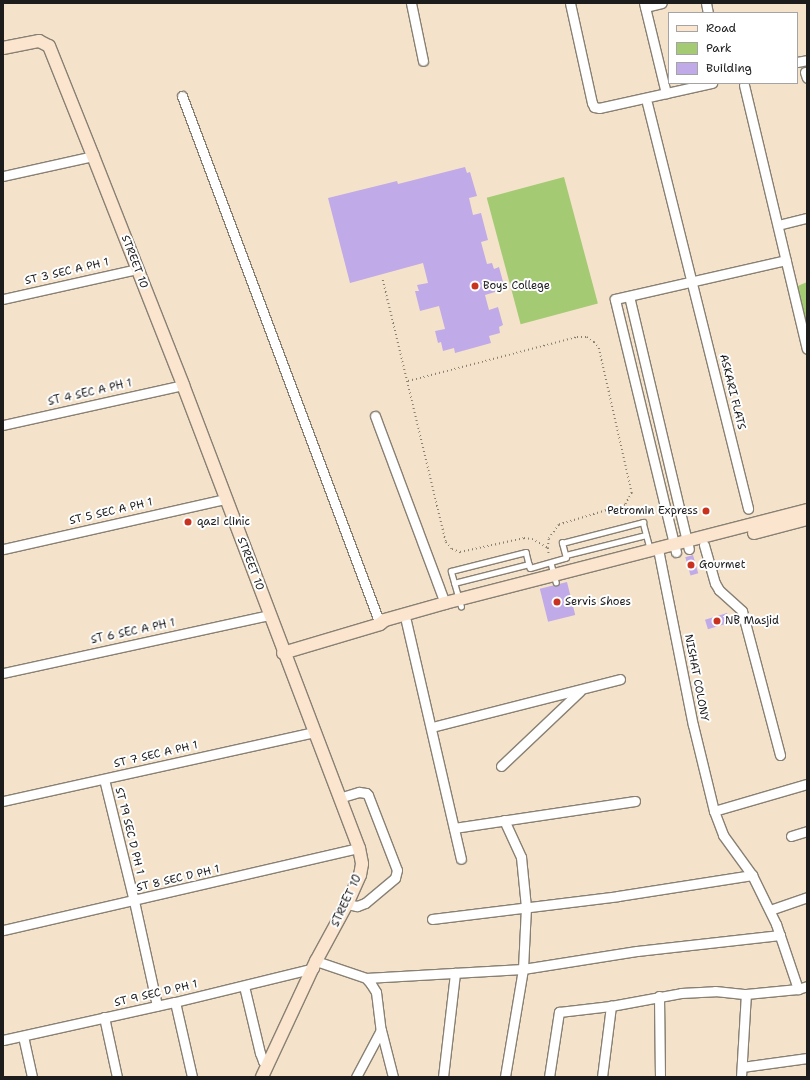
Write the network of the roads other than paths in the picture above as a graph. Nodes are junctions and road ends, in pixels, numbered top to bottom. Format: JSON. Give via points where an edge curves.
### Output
{"nodes":[{"id":1,"x":411,"y":3,"type":"edge"},
{"id":2,"x":570,"y":3,"type":"edge"},
{"id":3,"x":662,"y":3,"type":"edge"},
{"id":4,"x":644,"y":5,"type":"edge"},
{"id":5,"x":3,"y":48,"type":"edge"},
{"id":6,"x":423,"y":62,"type":"dead end"},
{"id":7,"x":707,"y":84,"type":"edge"},
{"id":8,"x":744,"y":85,"type":"dead end"},
{"id":9,"x":666,"y":93,"type":"junction"},
{"id":10,"x":182,"y":96,"type":"dead end"},
{"id":11,"x":647,"y":103,"type":"dead end"},
{"id":12,"x":93,"y":156,"type":"junction"},
{"id":13,"x":3,"y":176,"type":"edge"},
{"id":14,"x":807,"y":218,"type":"edge"},
{"id":15,"x":778,"y":224,"type":"junction"},
{"id":16,"x":786,"y":260,"type":"junction"},
{"id":17,"x":137,"y":269,"type":"junction"},
{"id":18,"x":692,"y":281,"type":"junction"},
{"id":19,"x":629,"y":296,"type":"junction"},
{"id":20,"x":3,"y":299,"type":"edge"},
{"id":21,"x":805,"y":328,"type":"edge"},
{"id":22,"x":807,"y":349,"type":"edge"},
{"id":23,"x":182,"y":385,"type":"junction"},
{"id":24,"x":375,"y":416,"type":"dead end"},
{"id":25,"x":657,"y":416,"type":"junction"},
{"id":26,"x":644,"y":419,"type":"junction"},
{"id":27,"x":3,"y":425,"type":"edge"},
{"id":28,"x":225,"y":499,"type":"junction"},
{"id":29,"x":748,"y":509,"type":"dead end"},
{"id":30,"x":807,"y":510,"type":"edge"},
{"id":31,"x":807,"y":519,"type":"edge"},
{"id":32,"x":646,"y":535,"type":"junction"},
{"id":33,"x":688,"y":545,"type":"junction"},
{"id":34,"x":704,"y":545,"type":"junction"},
{"id":35,"x":675,"y":548,"type":"junction"},
{"id":36,"x":3,"y":549,"type":"edge"},
{"id":37,"x":656,"y":552,"type":"junction"},
{"id":38,"x":566,"y":555,"type":"junction"},
{"id":39,"x":551,"y":563,"type":"junction"},
{"id":40,"x":529,"y":564,"type":"junction"},
{"id":41,"x":555,"y":579,"type":"junction"},
{"id":42,"x":454,"y":583,"type":"junction"},
{"id":43,"x":446,"y":603,"type":"junction"},
{"id":44,"x":460,"y":603,"type":"junction"},
{"id":45,"x":269,"y":615,"type":"junction"},
{"id":46,"x":406,"y":621,"type":"junction"},
{"id":47,"x":380,"y":624,"type":"junction"},
{"id":48,"x":283,"y":653,"type":"junction"},
{"id":49,"x":3,"y":673,"type":"edge"},
{"id":50,"x":620,"y":679,"type":"dead end"},
{"id":51,"x":581,"y":690,"type":"junction"},
{"id":52,"x":432,"y":727,"type":"junction"},
{"id":53,"x":314,"y":732,"type":"junction"},
{"id":54,"x":780,"y":755,"type":"dead end"},
{"id":55,"x":501,"y":766,"type":"dead end"},
{"id":56,"x":104,"y":779,"type":"junction"},
{"id":57,"x":807,"y":784,"type":"edge"},
{"id":58,"x":340,"y":798,"type":"junction"},
{"id":59,"x":3,"y":801,"type":"edge"},
{"id":60,"x":635,"y":801,"type":"dead end"},
{"id":61,"x":714,"y":810,"type":"junction"},
{"id":62,"x":504,"y":820,"type":"junction"},
{"id":63,"x":454,"y":828,"type":"junction"},
{"id":64,"x":807,"y":831,"type":"edge"},
{"id":65,"x":791,"y":836,"type":"dead end"},
{"id":66,"x":359,"y":848,"type":"junction"},
{"id":67,"x":461,"y":859,"type":"dead end"},
{"id":68,"x":752,"y":875,"type":"junction"},
{"id":69,"x":807,"y":897,"type":"edge"},
{"id":70,"x":134,"y":901,"type":"junction"},
{"id":71,"x":347,"y":904,"type":"junction"},
{"id":72,"x":526,"y":907,"type":"junction"},
{"id":73,"x":770,"y":910,"type":"junction"},
{"id":74,"x":432,"y":919,"type":"dead end"},
{"id":75,"x":3,"y":930,"type":"edge"},
{"id":76,"x":780,"y":935,"type":"junction"},
{"id":77,"x":315,"y":965,"type":"junction"},
{"id":78,"x":523,"y":969,"type":"junction"},
{"id":79,"x":455,"y":973,"type":"junction"},
{"id":80,"x":366,"y":978,"type":"junction"},
{"id":81,"x":244,"y":986,"type":"junction"},
{"id":82,"x":802,"y":988,"type":"edge"},
{"id":83,"x":746,"y":994,"type":"junction"},
{"id":84,"x":659,"y":996,"type":"junction"},
{"id":85,"x":175,"y":1002,"type":"junction"},
{"id":86,"x":157,"y":1006,"type":"junction"},
{"id":87,"x":610,"y":1006,"type":"junction"},
{"id":88,"x":104,"y":1018,"type":"junction"},
{"id":89,"x":381,"y":1030,"type":"junction"},
{"id":90,"x":23,"y":1036,"type":"junction"},
{"id":91,"x":3,"y":1040,"type":"edge"},
{"id":92,"x":807,"y":1058,"type":"edge"},
{"id":93,"x":268,"y":1064,"type":"junction"},
{"id":94,"x":742,"y":1067,"type":"junction"},
{"id":95,"x":32,"y":1077,"type":"edge"},
{"id":96,"x":117,"y":1077,"type":"edge"},
{"id":97,"x":192,"y":1077,"type":"edge"},
{"id":98,"x":262,"y":1077,"type":"edge"},
{"id":99,"x":356,"y":1077,"type":"edge"},
{"id":100,"x":393,"y":1077,"type":"edge"},
{"id":101,"x":443,"y":1077,"type":"edge"},
{"id":102,"x":505,"y":1077,"type":"edge"},
{"id":103,"x":549,"y":1077,"type":"edge"},
{"id":104,"x":602,"y":1077,"type":"edge"},
{"id":105,"x":660,"y":1077,"type":"edge"},
{"id":106,"x":741,"y":1077,"type":"edge"}],
"edges":[{"from":1,"to":6,"type":"street"},
{"from":2,"to":9,"type":"street","via":[[594,107],[600,108]]},
{"from":3,"to":4,"type":"street"},
{"from":4,"to":9,"type":"street"},
{"from":5,"to":12,"type":"street","name":"STREET 10","via":[[39,41],[49,46]]},
{"from":7,"to":9,"type":"street"},
{"from":8,"to":15,"type":"street"},
{"from":10,"to":47,"type":"street"},
{"from":11,"to":18,"type":"street","name":"ASKARI FLATS"},
{"from":12,"to":13,"type":"street"},
{"from":12,"to":17,"type":"street","name":"STREET 10"},
{"from":14,"to":15,"type":"street"},
{"from":15,"to":16,"type":"street"},
{"from":16,"to":18,"type":"street"},
{"from":16,"to":21,"type":"street"},
{"from":17,"to":20,"type":"street","name":"ST 3 SEC A PH 1"},
{"from":17,"to":23,"type":"street","name":"STREET 10"},
{"from":18,"to":19,"type":"street"},
{"from":18,"to":29,"type":"street","name":"ASKARI FLATS"},
{"from":19,"to":25,"type":"street"},
{"from":19,"to":26,"type":"street","via":[[615,299]]},
{"from":21,"to":22,"type":"street"},
{"from":23,"to":27,"type":"street","name":"ST 4 SEC A PH 1"},
{"from":23,"to":28,"type":"street","name":"STREET 10"},
{"from":24,"to":43,"type":"street"},
{"from":25,"to":26,"type":"street"},
{"from":25,"to":33,"type":"street"},
{"from":26,"to":35,"type":"street"},
{"from":28,"to":36,"type":"street","name":"ST 5 SEC A PH 1"},
{"from":28,"to":45,"type":"street","name":"STREET 10"},
{"from":30,"to":33,"type":"street"},
{"from":31,"to":34,"type":"street"},
{"from":32,"to":37,"type":"lane"},
{"from":32,"to":38,"type":"lane"},
{"from":32,"to":38,"type":"lane","via":[[643,522],[562,543]]},
{"from":33,"to":34,"type":"street"},
{"from":33,"to":35,"type":"street"},
{"from":34,"to":54,"type":"street","via":[[719,590],[742,611]]},
{"from":35,"to":37,"type":"street"},
{"from":37,"to":41,"type":"street"},
{"from":37,"to":61,"type":"street","name":"NISHAT COLONY"},
{"from":38,"to":39,"type":"lane","via":[[566,558]]},
{"from":39,"to":40,"type":"lane","via":[[530,568]]},
{"from":39,"to":41,"type":"lane"},
{"from":40,"to":42,"type":"lane"},
{"from":40,"to":42,"type":"lane","via":[[526,552],[451,570]]},
{"from":41,"to":44,"type":"street"},
{"from":42,"to":44,"type":"lane"},
{"from":43,"to":44,"type":"street"},
{"from":43,"to":47,"type":"street","via":[[385,620]]},
{"from":44,"to":46,"type":"street"},
{"from":45,"to":48,"type":"street","name":"STREET 10"},
{"from":45,"to":49,"type":"street","name":"ST 6 SEC A PH 1"},
{"from":46,"to":47,"type":"street","via":[[387,626]]},
{"from":46,"to":52,"type":"street"},
{"from":47,"to":48,"type":"street"},
{"from":48,"to":53,"type":"street","name":"STREET 10"},
{"from":50,"to":51,"type":"street"},
{"from":51,"to":52,"type":"street"},
{"from":51,"to":55,"type":"street"},
{"from":52,"to":63,"type":"street"},
{"from":53,"to":56,"type":"street","name":"ST 7 SEC A PH 1"},
{"from":53,"to":58,"type":"street","name":"STREET 10"},
{"from":56,"to":59,"type":"street","name":"ST 7 SEC A PH 1"},
{"from":56,"to":70,"type":"street","name":"ST 19 SEC D PH 1"},
{"from":57,"to":61,"type":"street"},
{"from":58,"to":66,"type":"street","name":"STREET 10"},
{"from":58,"to":71,"type":"street","via":[[366,792],[397,870],[394,878],[365,902],[356,906]]},
{"from":60,"to":62,"type":"street"},
{"from":61,"to":68,"type":"street","name":"NISHAT COLONY","via":[[723,835]]},
{"from":62,"to":63,"type":"street"},
{"from":62,"to":72,"type":"street","via":[[521,856]]},
{"from":63,"to":67,"type":"street"},
{"from":64,"to":65,"type":"street"},
{"from":66,"to":70,"type":"street","name":"ST 8 SEC D PH 1"},
{"from":66,"to":71,"type":"street","name":"STREET 10","via":[[362,864],[360,875]]},
{"from":68,"to":72,"type":"street","via":[[618,896]]},
{"from":68,"to":73,"type":"street","name":"NISHAT COLONY"},
{"from":69,"to":73,"type":"street"},
{"from":70,"to":75,"type":"street","name":"ST 8 SEC D PH 1"},
{"from":70,"to":86,"type":"street","name":"ST 19 SEC D PH 1"},
{"from":71,"to":77,"type":"street","name":"STREET 10"},
{"from":72,"to":74,"type":"street"},
{"from":72,"to":78,"type":"street"},
{"from":73,"to":76,"type":"street","name":"NISHAT COLONY"},
{"from":76,"to":78,"type":"street","via":[[637,951]]},
{"from":76,"to":82,"type":"street","name":"NISHAT COLONY"},
{"from":77,"to":80,"type":"street"},
{"from":77,"to":81,"type":"street","name":"ST 9 SEC D PH 1"},
{"from":77,"to":93,"type":"street","name":"STREET 10"},
{"from":78,"to":79,"type":"street"},
{"from":78,"to":102,"type":"street"},
{"from":79,"to":80,"type":"street"},
{"from":79,"to":101,"type":"street"},
{"from":80,"to":89,"type":"street","via":[[376,992]]},
{"from":81,"to":85,"type":"street","name":"ST 9 SEC D PH 1"},
{"from":81,"to":93,"type":"street","via":[[260,1053],[263,1061]]},
{"from":82,"to":83,"type":"street","name":"NISHAT COLONY"},
{"from":83,"to":84,"type":"street","name":"NISHAT COLONY","via":[[708,992]]},
{"from":83,"to":94,"type":"street"},
{"from":84,"to":87,"type":"street","name":"NISHAT COLONY"},
{"from":84,"to":105,"type":"street"},
{"from":85,"to":86,"type":"street","name":"ST 9 SEC D PH 1"},
{"from":85,"to":97,"type":"street"},
{"from":86,"to":88,"type":"street","name":"ST 9 SEC D PH 1"},
{"from":87,"to":103,"type":"street","name":"NISHAT COLONY","via":[[559,1012]]},
{"from":87,"to":104,"type":"street"},
{"from":88,"to":90,"type":"street","name":"ST 9 SEC D PH 1"},
{"from":88,"to":96,"type":"street"},
{"from":89,"to":99,"type":"street"},
{"from":89,"to":100,"type":"street"},
{"from":90,"to":91,"type":"street","name":"ST 9 SEC D PH 1"},
{"from":90,"to":95,"type":"street"},
{"from":92,"to":94,"type":"street"},
{"from":93,"to":98,"type":"street","name":"STREET 10"},
{"from":94,"to":106,"type":"street"}]}
